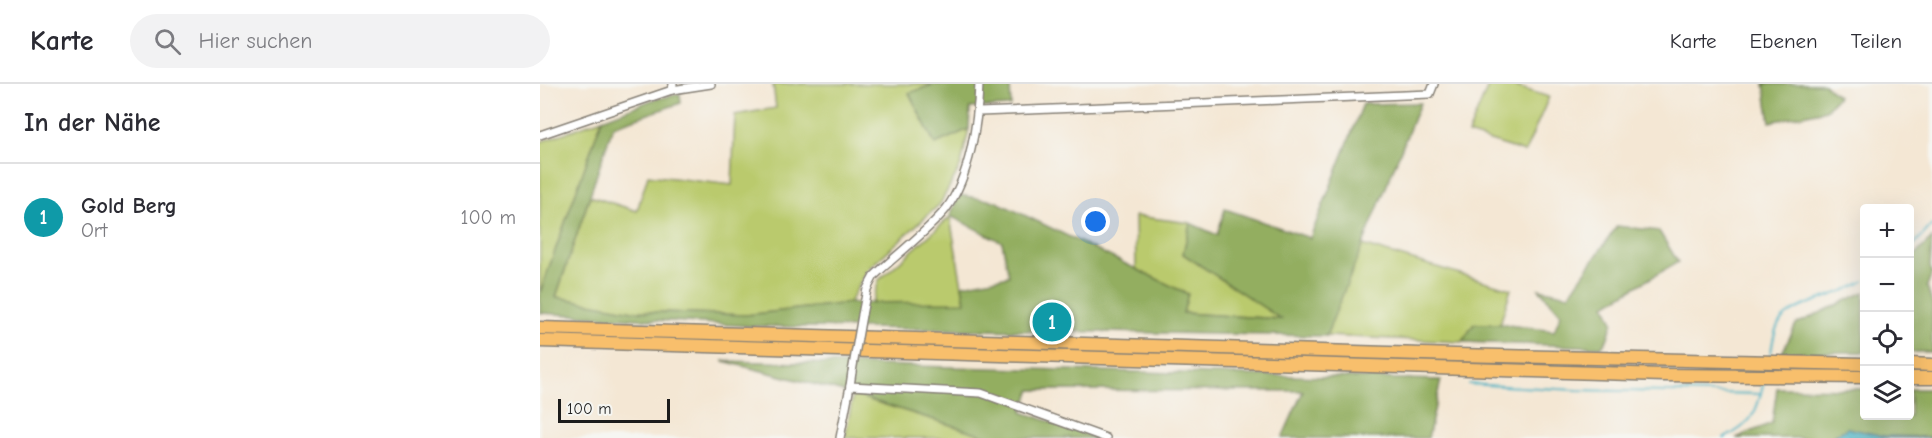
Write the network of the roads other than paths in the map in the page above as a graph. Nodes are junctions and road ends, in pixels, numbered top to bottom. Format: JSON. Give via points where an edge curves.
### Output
{"nodes":[{"id":1,"x":711,"y":84,"type":"edge"},
{"id":2,"x":979,"y":84,"type":"edge"},
{"id":3,"x":1434,"y":84,"type":"edge"},
{"id":4,"x":673,"y":87,"type":"edge"},
{"id":5,"x":979,"y":112,"type":"junction"},
{"id":6,"x":540,"y":135,"type":"edge"},
{"id":7,"x":540,"y":327,"type":"edge"},
{"id":8,"x":540,"y":341,"type":"edge"},
{"id":9,"x":1860,"y":364,"type":"edge"},
{"id":10,"x":1914,"y":364,"type":"edge"},
{"id":11,"x":1932,"y":365,"type":"edge"},
{"id":12,"x":1860,"y":377,"type":"edge"},
{"id":13,"x":1914,"y":378,"type":"edge"},
{"id":14,"x":1932,"y":378,"type":"edge"},
{"id":15,"x":850,"y":386,"type":"junction"},
{"id":16,"x":840,"y":438,"type":"edge"},
{"id":17,"x":1106,"y":438,"type":"edge"}],
"edges":[{"from":1,"to":4,"type":"street"},
{"from":2,"to":5,"type":"street"},
{"from":3,"to":5,"type":"street","via":[[1430,93]]},
{"from":4,"to":6,"type":"street"},
{"from":5,"to":15,"type":"street","bridge":true,"via":[[966,167],[946,208],[874,276],[867,289]]},
{"from":7,"to":9,"type":"highway"},
{"from":8,"to":12,"type":"highway"},
{"from":10,"to":11,"type":"highway"},
{"from":13,"to":14,"type":"highway"},
{"from":15,"to":16,"type":"street"},
{"from":15,"to":17,"type":"street","via":[[981,393]]}]}
